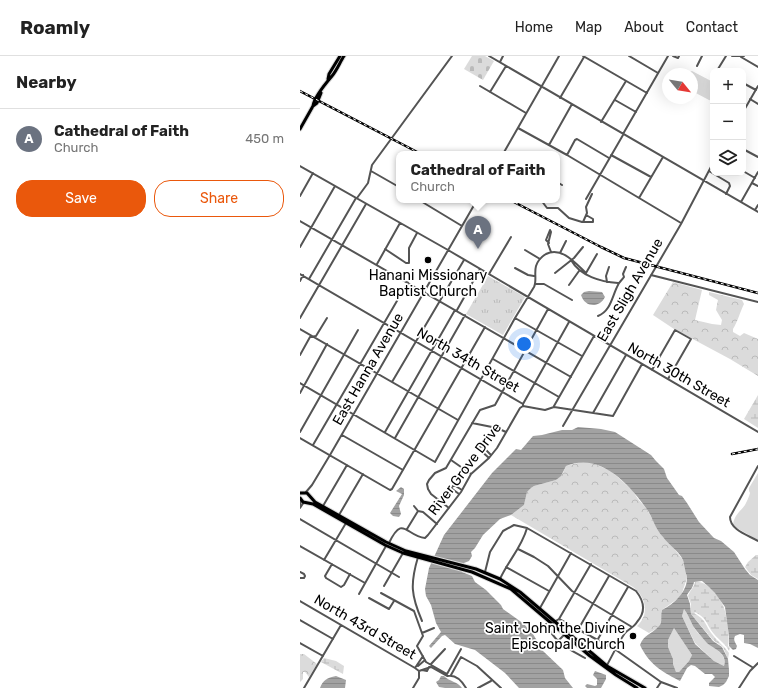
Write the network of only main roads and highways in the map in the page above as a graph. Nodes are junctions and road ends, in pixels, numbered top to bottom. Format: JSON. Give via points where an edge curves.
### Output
{"nodes":[{"id":1,"x":340,"y":56,"type":"edge"},
{"id":2,"x":344,"y":56,"type":"edge"},
{"id":3,"x":328,"y":79,"type":"junction"},
{"id":4,"x":300,"y":129,"type":"edge"},
{"id":5,"x":303,"y":493,"type":"edge"},
{"id":6,"x":310,"y":496,"type":"junction"},
{"id":7,"x":302,"y":500,"type":"edge"},
{"id":8,"x":330,"y":514,"type":"junction"},
{"id":9,"x":339,"y":515,"type":"junction"},
{"id":10,"x":388,"y":544,"type":"junction"},
{"id":11,"x":418,"y":556,"type":"junction"},
{"id":12,"x":464,"y":568,"type":"junction"},
{"id":13,"x":499,"y":581,"type":"junction"},
{"id":14,"x":566,"y":633,"type":"junction"},
{"id":15,"x":636,"y":686,"type":"edge"},
{"id":16,"x":645,"y":688,"type":"edge"}],
"edges":[{"from":1,"to":3,"type":"main road"},
{"from":2,"to":3,"type":"main road"},
{"from":3,"to":4,"type":"main road"},
{"from":5,"to":6,"type":"main road"},
{"from":5,"to":7,"type":"main road"},
{"from":6,"to":7,"type":"main road","via":[[309,500]]},
{"from":6,"to":9,"type":"main road"},
{"from":7,"to":8,"type":"main road"},
{"from":8,"to":9,"type":"main road"},
{"from":8,"to":10,"type":"main road"},
{"from":9,"to":10,"type":"main road"},
{"from":10,"to":11,"type":"main road"},
{"from":10,"to":11,"type":"main road","via":[[403,553]]},
{"from":11,"to":12,"type":"main road"},
{"from":12,"to":13,"type":"main road"},
{"from":12,"to":13,"type":"main road","via":[[485,572]]},
{"from":13,"to":14,"type":"main road"},
{"from":13,"to":14,"type":"main road","via":[[520,592]]},
{"from":14,"to":15,"type":"main road","via":[[607,667]]},
{"from":15,"to":16,"type":"main road"}]}
